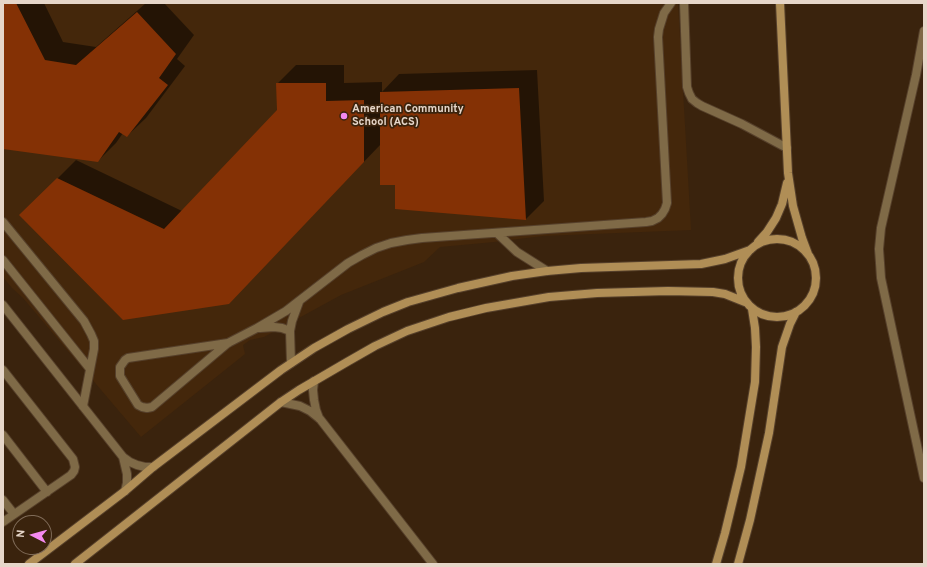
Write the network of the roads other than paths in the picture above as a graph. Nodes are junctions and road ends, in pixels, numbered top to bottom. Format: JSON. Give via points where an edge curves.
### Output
{"nodes":[{"id":1,"x":671,"y":3,"type":"edge"},
{"id":2,"x":684,"y":3,"type":"edge"},
{"id":3,"x":780,"y":3,"type":"edge"},
{"id":4,"x":924,"y":31,"type":"edge"},
{"id":5,"x":787,"y":148,"type":"junction"},
{"id":6,"x":788,"y":173,"type":"junction"},
{"id":7,"x":3,"y":222,"type":"edge"},
{"id":8,"x":497,"y":233,"type":"junction"},
{"id":9,"x":757,"y":244,"type":"junction"},
{"id":10,"x":750,"y":250,"type":"junction"},
{"id":11,"x":808,"y":254,"type":"junction"},
{"id":12,"x":3,"y":260,"type":"edge"},
{"id":13,"x":547,"y":271,"type":"junction"},
{"id":14,"x":299,"y":301,"type":"junction"},
{"id":15,"x":745,"y":302,"type":"junction"},
{"id":16,"x":3,"y":305,"type":"edge"},
{"id":17,"x":752,"y":309,"type":"junction"},
{"id":18,"x":796,"y":312,"type":"junction"},
{"id":19,"x":257,"y":328,"type":"junction"},
{"id":20,"x":290,"y":331,"type":"junction"},
{"id":21,"x":228,"y":343,"type":"junction"},
{"id":22,"x":291,"y":363,"type":"junction"},
{"id":23,"x":90,"y":369,"type":"junction"},
{"id":24,"x":3,"y":370,"type":"edge"},
{"id":25,"x":314,"y":381,"type":"junction"},
{"id":26,"x":281,"y":402,"type":"junction"},
{"id":27,"x":83,"y":406,"type":"junction"},
{"id":28,"x":320,"y":419,"type":"junction"},
{"id":29,"x":3,"y":435,"type":"edge"},
{"id":30,"x":123,"y":457,"type":"junction"},
{"id":31,"x":153,"y":467,"type":"junction"},
{"id":32,"x":924,"y":478,"type":"edge"},
{"id":33,"x":125,"y":491,"type":"junction"},
{"id":34,"x":47,"y":492,"type":"junction"},
{"id":35,"x":3,"y":500,"type":"edge"},
{"id":36,"x":14,"y":514,"type":"junction"},
{"id":37,"x":3,"y":522,"type":"edge"},
{"id":38,"x":29,"y":564,"type":"edge"},
{"id":39,"x":74,"y":564,"type":"edge"},
{"id":40,"x":433,"y":564,"type":"edge"},
{"id":41,"x":716,"y":564,"type":"edge"},
{"id":42,"x":738,"y":564,"type":"edge"}],
"edges":[{"from":1,"to":8,"type":"street","via":[[664,13],[658,37],[667,203],[662,214],[646,222]]},
{"from":2,"to":5,"type":"street","via":[[687,88],[692,98],[702,106]]},
{"from":3,"to":5,"type":"street"},
{"from":4,"to":32,"type":"street","via":[[881,228],[879,249],[882,278]]},
{"from":5,"to":6,"type":"street"},
{"from":6,"to":9,"type":"street","via":[[782,204],[776,218]]},
{"from":6,"to":11,"type":"street","via":[[793,206]]},
{"from":7,"to":23,"type":"street","via":[[88,327],[94,341]]},
{"from":8,"to":13,"type":"street","via":[[517,252]]},
{"from":8,"to":14,"type":"street","via":[[406,240],[386,245],[348,263]]},
{"from":9,"to":10,"type":"street"},
{"from":9,"to":11,"type":"street","via":[[766,240],[785,239],[794,242]]},
{"from":10,"to":13,"type":"street","via":[[701,264]]},
{"from":10,"to":15,"type":"street","via":[[739,265],[738,275],[738,284]]},
{"from":11,"to":18,"type":"street","via":[[813,262],[816,281],[810,299]]},
{"from":12,"to":23,"type":"street"},
{"from":13,"to":22,"type":"street","via":[[458,288],[408,302],[348,329]]},
{"from":14,"to":19,"type":"street"},
{"from":14,"to":20,"type":"street"},
{"from":15,"to":17,"type":"street"},
{"from":15,"to":25,"type":"street","via":[[713,292],[668,291],[549,297],[500,305],[407,331]]},
{"from":16,"to":27,"type":"street"},
{"from":17,"to":18,"type":"street","via":[[769,317],[788,316]]},
{"from":17,"to":41,"type":"street","via":[[756,347],[755,382],[741,467]]},
{"from":18,"to":42,"type":"street","via":[[782,347],[769,433]]},
{"from":19,"to":20,"type":"street","via":[[274,327]]},
{"from":19,"to":21,"type":"street"},
{"from":20,"to":22,"type":"street"},
{"from":21,"to":21,"type":"street","via":[[152,407],[142,408],[138,405],[120,376],[120,368],[128,358]]},
{"from":22,"to":31,"type":"street"},
{"from":23,"to":27,"type":"street"},
{"from":24,"to":34,"type":"street","via":[[73,459],[74,472]]},
{"from":25,"to":26,"type":"street"},
{"from":25,"to":28,"type":"street","via":[[314,400]]},
{"from":26,"to":28,"type":"street","via":[[300,406]]},
{"from":26,"to":39,"type":"street"},
{"from":27,"to":30,"type":"street"},
{"from":28,"to":40,"type":"street"},
{"from":29,"to":34,"type":"street"},
{"from":30,"to":31,"type":"street","via":[[137,465]]},
{"from":30,"to":33,"type":"street","via":[[127,474]]},
{"from":31,"to":33,"type":"street"},
{"from":33,"to":38,"type":"street"},
{"from":34,"to":36,"type":"street"},
{"from":35,"to":36,"type":"street"},
{"from":36,"to":37,"type":"street"}]}
